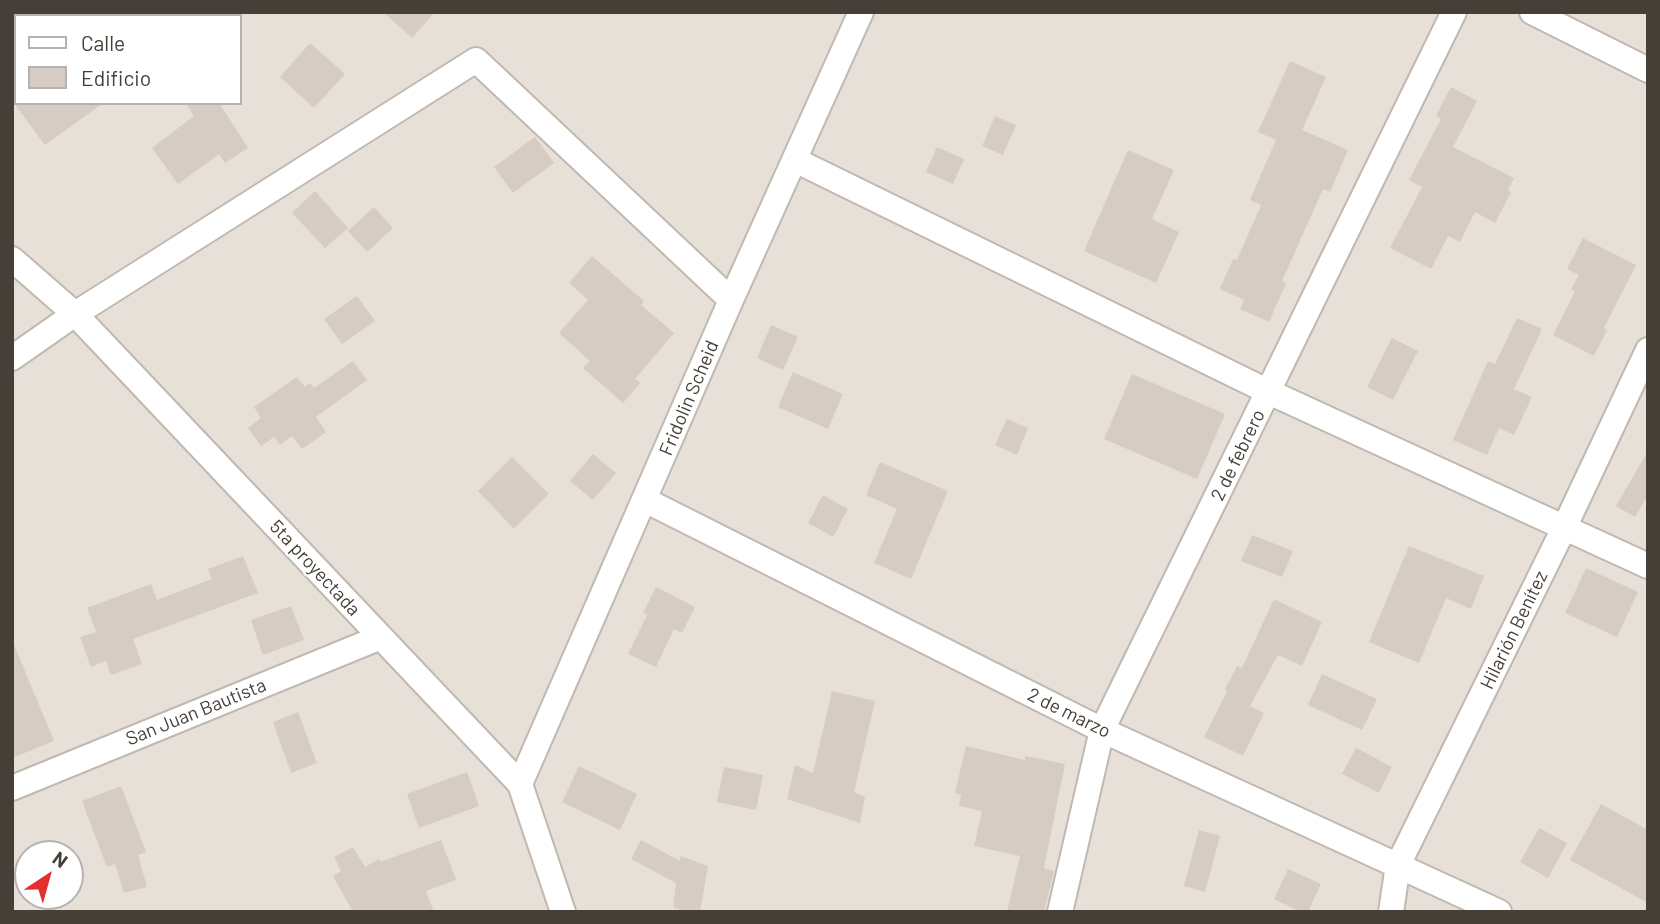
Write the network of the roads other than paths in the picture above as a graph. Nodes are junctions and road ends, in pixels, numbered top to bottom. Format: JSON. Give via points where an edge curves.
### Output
{"nodes":[{"id":1,"x":860,"y":12,"type":"edge"},
{"id":2,"x":1454,"y":12,"type":"edge"},
{"id":3,"x":1532,"y":12,"type":"edge"},
{"id":4,"x":1648,"y":70,"type":"edge"},
{"id":5,"x":795,"y":160,"type":"junction"},
{"id":6,"x":12,"y":259,"type":"edge"},
{"id":7,"x":731,"y":300,"type":"junction"},
{"id":8,"x":75,"y":314,"type":"junction"},
{"id":9,"x":1648,"y":350,"type":"edge"},
{"id":10,"x":12,"y":358,"type":"edge"},
{"id":11,"x":1269,"y":392,"type":"junction"},
{"id":12,"x":645,"y":500,"type":"junction"},
{"id":13,"x":1565,"y":526,"type":"junction"},
{"id":14,"x":1648,"y":566,"type":"edge"},
{"id":15,"x":381,"y":637,"type":"junction"},
{"id":16,"x":1102,"y":730,"type":"junction"},
{"id":17,"x":520,"y":784,"type":"junction"},
{"id":18,"x":12,"y":788,"type":"edge"},
{"id":19,"x":1398,"y":865,"type":"junction"},
{"id":20,"x":563,"y":912,"type":"edge"},
{"id":21,"x":1060,"y":912,"type":"edge"},
{"id":22,"x":1391,"y":912,"type":"edge"},
{"id":23,"x":1499,"y":912,"type":"edge"}],
"edges":[{"from":1,"to":5,"type":"street","name":"Fridolin Scheid"},
{"from":2,"to":11,"type":"street","name":"2 de febrero"},
{"from":3,"to":4,"type":"street"},
{"from":5,"to":7,"type":"street","name":"Fridolin Scheid"},
{"from":5,"to":11,"type":"street"},
{"from":6,"to":8,"type":"street","name":"5ta proyectada"},
{"from":7,"to":8,"type":"street","via":[[477,60]]},
{"from":7,"to":12,"type":"street","name":"Fridolin Scheid"},
{"from":8,"to":10,"type":"street"},
{"from":8,"to":15,"type":"street","name":"5ta proyectada"},
{"from":9,"to":13,"type":"street","name":"Hilarión Benítez"},
{"from":11,"to":13,"type":"street"},
{"from":11,"to":16,"type":"street","name":"2 de febrero"},
{"from":12,"to":16,"type":"street","name":"2 de marzo"},
{"from":12,"to":17,"type":"street","name":"Fridolin Scheid"},
{"from":13,"to":14,"type":"street"},
{"from":13,"to":19,"type":"street","name":"Hilarión Benítez"},
{"from":15,"to":17,"type":"street","name":"5ta proyectada"},
{"from":15,"to":18,"type":"street","name":"San Juan Bautista"},
{"from":16,"to":19,"type":"street","name":"2 de marzo"},
{"from":16,"to":21,"type":"street","name":"2 de febrero"},
{"from":17,"to":20,"type":"street","name":"5ta proyectada"},
{"from":19,"to":22,"type":"street","name":"Hilarión Benítez"},
{"from":19,"to":23,"type":"street","name":"2 de marzo"}]}
